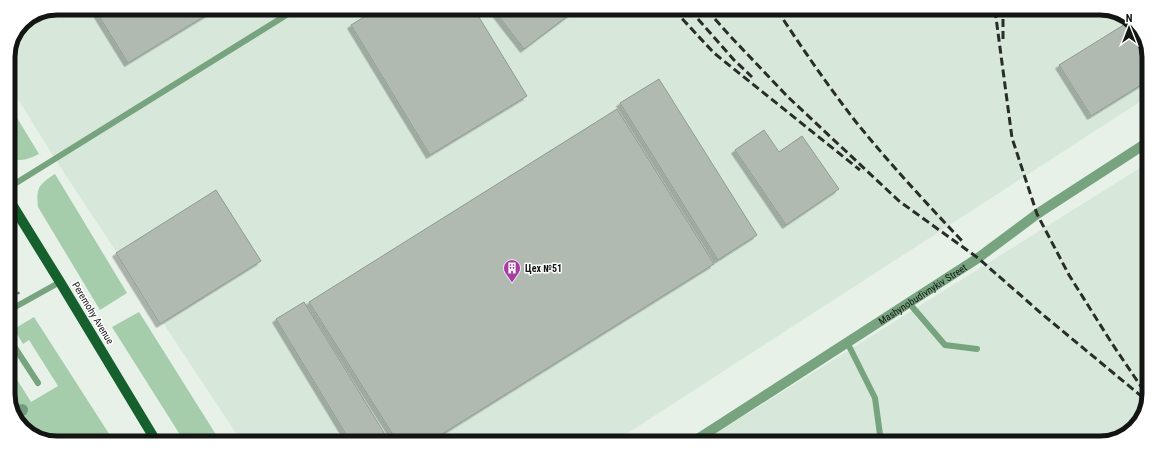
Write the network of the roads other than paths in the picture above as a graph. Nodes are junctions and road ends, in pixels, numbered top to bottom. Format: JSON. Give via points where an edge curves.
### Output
{"nodes":[{"id":1,"x":286,"y":15,"type":"edge"},
{"id":2,"x":1142,"y":146,"type":"edge"},
{"id":3,"x":15,"y":184,"type":"edge"},
{"id":4,"x":15,"y":209,"type":"edge"},
{"id":5,"x":60,"y":282,"type":"junction"},
{"id":6,"x":909,"y":303,"type":"junction"},
{"id":7,"x":15,"y":307,"type":"edge"},
{"id":8,"x":847,"y":342,"type":"junction"},
{"id":9,"x":15,"y":348,"type":"edge"},
{"id":10,"x":977,"y":349,"type":"dead end"},
{"id":11,"x":38,"y":383,"type":"dead end"},
{"id":12,"x":153,"y":436,"type":"edge"},
{"id":13,"x":702,"y":436,"type":"edge"},
{"id":14,"x":880,"y":436,"type":"edge"}],
"edges":[{"from":1,"to":3,"type":"lane"},
{"from":2,"to":6,"type":"street","name":"Mashynobudivnykiv Street","via":[[1037,214],[978,258]]},
{"from":4,"to":5,"type":"main road","name":"Peremohy Avenue"},
{"from":5,"to":7,"type":"lane"},
{"from":5,"to":12,"type":"main road","name":"Peremohy Avenue"},
{"from":6,"to":8,"type":"street","name":"Mashynobudivnykiv Street"},
{"from":6,"to":10,"type":"lane","via":[[945,345]]},
{"from":8,"to":13,"type":"street","name":"Mashynobudivnykiv Street"},
{"from":8,"to":14,"type":"lane","via":[[875,398]]},
{"from":9,"to":11,"type":"lane"}]}
